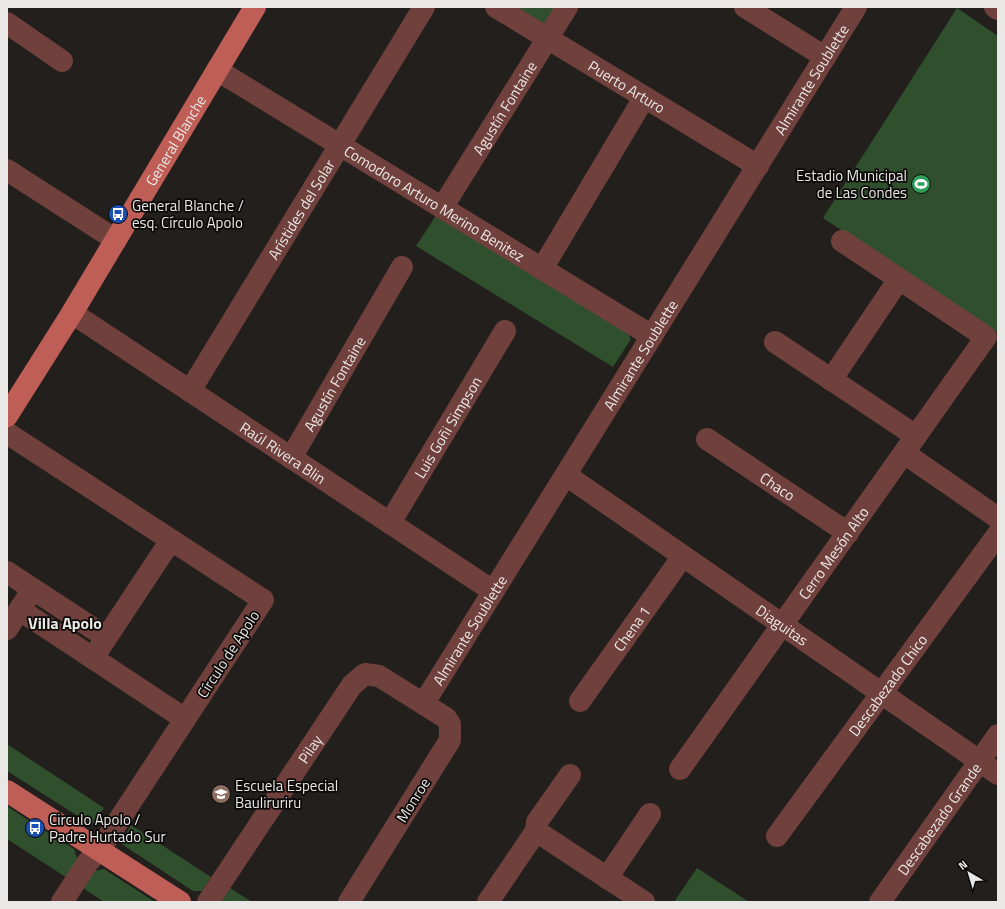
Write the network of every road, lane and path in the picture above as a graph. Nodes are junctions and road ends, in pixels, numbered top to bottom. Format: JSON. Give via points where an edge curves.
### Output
{"nodes":[{"id":1,"x":424,"y":7,"type":"edge"},
{"id":2,"x":496,"y":7,"type":"edge"},
{"id":3,"x":567,"y":7,"type":"edge"},
{"id":4,"x":745,"y":7,"type":"edge"},
{"id":5,"x":856,"y":7,"type":"edge"},
{"id":6,"x":995,"y":7,"type":"edge"},
{"id":7,"x":253,"y":8,"type":"edge"},
{"id":8,"x":998,"y":9,"type":"edge"},
{"id":9,"x":7,"y":23,"type":"edge"},
{"id":10,"x":546,"y":38,"type":"junction"},
{"id":11,"x":825,"y":58,"type":"junction"},
{"id":12,"x":62,"y":61,"type":"dead end"},
{"id":13,"x":217,"y":70,"type":"junction"},
{"id":14,"x":644,"y":98,"type":"junction"},
{"id":15,"x":340,"y":145,"type":"junction"},
{"id":16,"x":758,"y":166,"type":"junction"},
{"id":17,"x":7,"y":170,"type":"edge"},
{"id":18,"x":442,"y":208,"type":"junction"},
{"id":19,"x":116,"y":240,"type":"junction"},
{"id":20,"x":842,"y":241,"type":"dead end"},
{"id":21,"x":402,"y":267,"type":"dead end"},
{"id":22,"x":542,"y":269,"type":"junction"},
{"id":23,"x":899,"y":279,"type":"junction"},
{"id":24,"x":72,"y":313,"type":"junction"},
{"id":25,"x":505,"y":331,"type":"dead end"},
{"id":26,"x":652,"y":336,"type":"junction"},
{"id":27,"x":775,"y":342,"type":"dead end"},
{"id":28,"x":832,"y":380,"type":"junction"},
{"id":29,"x":190,"y":391,"type":"junction"},
{"id":30,"x":7,"y":416,"type":"edge"},
{"id":31,"x":7,"y":433,"type":"edge"},
{"id":32,"x":916,"y":436,"type":"junction"},
{"id":33,"x":707,"y":439,"type":"dead end"},
{"id":34,"x":904,"y":453,"type":"junction"},
{"id":35,"x":291,"y":458,"type":"junction"},
{"id":36,"x":566,"y":475,"type":"junction"},
{"id":37,"x":998,"y":518,"type":"edge"},
{"id":38,"x":390,"y":523,"type":"junction"},
{"id":39,"x":848,"y":533,"type":"junction"},
{"id":40,"x":998,"y":534,"type":"edge"},
{"id":41,"x":171,"y":540,"type":"junction"},
{"id":42,"x":683,"y":556,"type":"junction"},
{"id":43,"x":7,"y":572,"type":"edge"},
{"id":44,"x":34,"y":589,"type":"junction"},
{"id":45,"x":493,"y":591,"type":"junction"},
{"id":46,"x":20,"y":610,"type":"junction"},
{"id":47,"x":783,"y":625,"type":"junction"},
{"id":48,"x":7,"y":629,"type":"edge"},
{"id":49,"x":106,"y":637,"type":"junction"},
{"id":50,"x":93,"y":658,"type":"junction"},
{"id":51,"x":881,"y":694,"type":"junction"},
{"id":52,"x":580,"y":701,"type":"dead end"},
{"id":53,"x":424,"y":703,"type":"junction"},
{"id":54,"x":186,"y":719,"type":"junction"},
{"id":55,"x":998,"y":736,"type":"edge"},
{"id":56,"x":980,"y":762,"type":"junction"},
{"id":57,"x":680,"y":769,"type":"dead end"},
{"id":58,"x":998,"y":774,"type":"edge"},
{"id":59,"x":570,"y":775,"type":"dead end"},
{"id":60,"x":7,"y":791,"type":"edge"},
{"id":61,"x":650,"y":814,"type":"dead end"},
{"id":62,"x":536,"y":831,"type":"junction"},
{"id":63,"x":777,"y":836,"type":"dead end"},
{"id":64,"x":100,"y":850,"type":"junction"},
{"id":65,"x":607,"y":878,"type":"junction"},
{"id":66,"x":62,"y":902,"type":"edge"},
{"id":67,"x":180,"y":902,"type":"edge"},
{"id":68,"x":208,"y":902,"type":"edge"},
{"id":69,"x":349,"y":902,"type":"edge"},
{"id":70,"x":488,"y":902,"type":"edge"},
{"id":71,"x":644,"y":902,"type":"edge"},
{"id":72,"x":880,"y":902,"type":"edge"}],
"edges":[{"from":1,"to":15,"type":"street","name":"Arístides del Solar"},
{"from":2,"to":10,"type":"street","name":"Puerto Arturo"},
{"from":3,"to":10,"type":"street","name":"Agustín Fontaine"},
{"from":4,"to":11,"type":"street"},
{"from":5,"to":11,"type":"street","name":"Almirante Soublette"},
{"from":6,"to":8,"type":"street"},
{"from":7,"to":13,"type":"main road","name":"General Blanche"},
{"from":9,"to":12,"type":"street"},
{"from":10,"to":14,"type":"street","name":"Puerto Arturo"},
{"from":10,"to":18,"type":"street","name":"Agustín Fontaine"},
{"from":11,"to":16,"type":"street","name":"Almirante Soublette"},
{"from":13,"to":15,"type":"street","name":"Comodoro Arturo Merino Benitez"},
{"from":13,"to":19,"type":"main road","name":"General Blanche"},
{"from":14,"to":16,"type":"street","name":"Puerto Arturo"},
{"from":14,"to":22,"type":"street"},
{"from":15,"to":18,"type":"street","name":"Comodoro Arturo Merino Benitez"},
{"from":15,"to":29,"type":"street","name":"Arístides del Solar"},
{"from":16,"to":26,"type":"street","name":"Almirante Soublette"},
{"from":17,"to":19,"type":"street"},
{"from":18,"to":22,"type":"street","name":"Comodoro Arturo Merino Benitez"},
{"from":19,"to":24,"type":"main road","name":"General Blanche"},
{"from":20,"to":23,"type":"street"},
{"from":21,"to":35,"type":"street","name":"Agustín Fontaine"},
{"from":22,"to":26,"type":"street","name":"Comodoro Arturo Merino Benitez"},
{"from":23,"to":28,"type":"street"},
{"from":23,"to":32,"type":"street","name":"Cerro Mesón Alto","via":[[986,336]]},
{"from":24,"to":29,"type":"street","name":"Raúl Rivera Blin"},
{"from":24,"to":30,"type":"main road","name":"General Blanche"},
{"from":25,"to":38,"type":"street","name":"Luis Goñi Simpson"},
{"from":26,"to":36,"type":"street","name":"Almirante Soublette"},
{"from":27,"to":28,"type":"street"},
{"from":28,"to":32,"type":"street"},
{"from":29,"to":35,"type":"street","name":"Raúl Rivera Blin"},
{"from":31,"to":41,"type":"street","name":"Círculo de Apolo"},
{"from":32,"to":34,"type":"street","name":"Cerro Mesón Alto"},
{"from":33,"to":39,"type":"street","name":"Chaco"},
{"from":34,"to":37,"type":"street"},
{"from":34,"to":39,"type":"street","name":"Cerro Mesón Alto"},
{"from":35,"to":38,"type":"street","name":"Raúl Rivera Blin"},
{"from":36,"to":42,"type":"street","name":"Diaguitas"},
{"from":36,"to":45,"type":"street","name":"Almirante Soublette"},
{"from":38,"to":45,"type":"street","name":"Raúl Rivera Blin"},
{"from":39,"to":47,"type":"street","name":"Cerro Mesón Alto"},
{"from":40,"to":51,"type":"street","name":"Descabezado Chico"},
{"from":41,"to":49,"type":"street"},
{"from":41,"to":54,"type":"street","name":"Círculo de Apolo","via":[[263,600]]},
{"from":42,"to":47,"type":"street","name":"Diaguitas"},
{"from":42,"to":52,"type":"street","name":"Chena 1"},
{"from":43,"to":44,"type":"street"},
{"from":44,"to":46,"type":"street"},
{"from":44,"to":49,"type":"street"},
{"from":45,"to":53,"type":"street","name":"Almirante Soublette"},
{"from":46,"to":48,"type":"street"},
{"from":46,"to":50,"type":"street"},
{"from":47,"to":51,"type":"street","name":"Diaguitas"},
{"from":47,"to":57,"type":"street","name":"Cerro Mesón Alto"},
{"from":49,"to":50,"type":"street"},
{"from":50,"to":54,"type":"street"},
{"from":51,"to":56,"type":"street","name":"Diaguitas"},
{"from":51,"to":63,"type":"street","name":"Descabezado Chico"},
{"from":53,"to":68,"type":"street","name":"Pilay","via":[[379,676],[365,674],[352,685]]},
{"from":53,"to":69,"type":"street","name":"Monroe","via":[[446,718],[450,724],[450,740]]},
{"from":54,"to":64,"type":"street","name":"Círculo de Apolo"},
{"from":55,"to":56,"type":"street","name":"Descabezado Grande"},
{"from":56,"to":58,"type":"street","name":"Diaguitas"},
{"from":56,"to":72,"type":"street","name":"Descabezado Grande"},
{"from":59,"to":62,"type":"street","via":[[537,822]]},
{"from":60,"to":64,"type":"main road"},
{"from":61,"to":65,"type":"street"},
{"from":62,"to":65,"type":"street"},
{"from":62,"to":70,"type":"street"},
{"from":64,"to":66,"type":"street","name":"Círculo de Apolo","via":[[88,862]]},
{"from":64,"to":67,"type":"main road"},
{"from":65,"to":71,"type":"street"}]}
